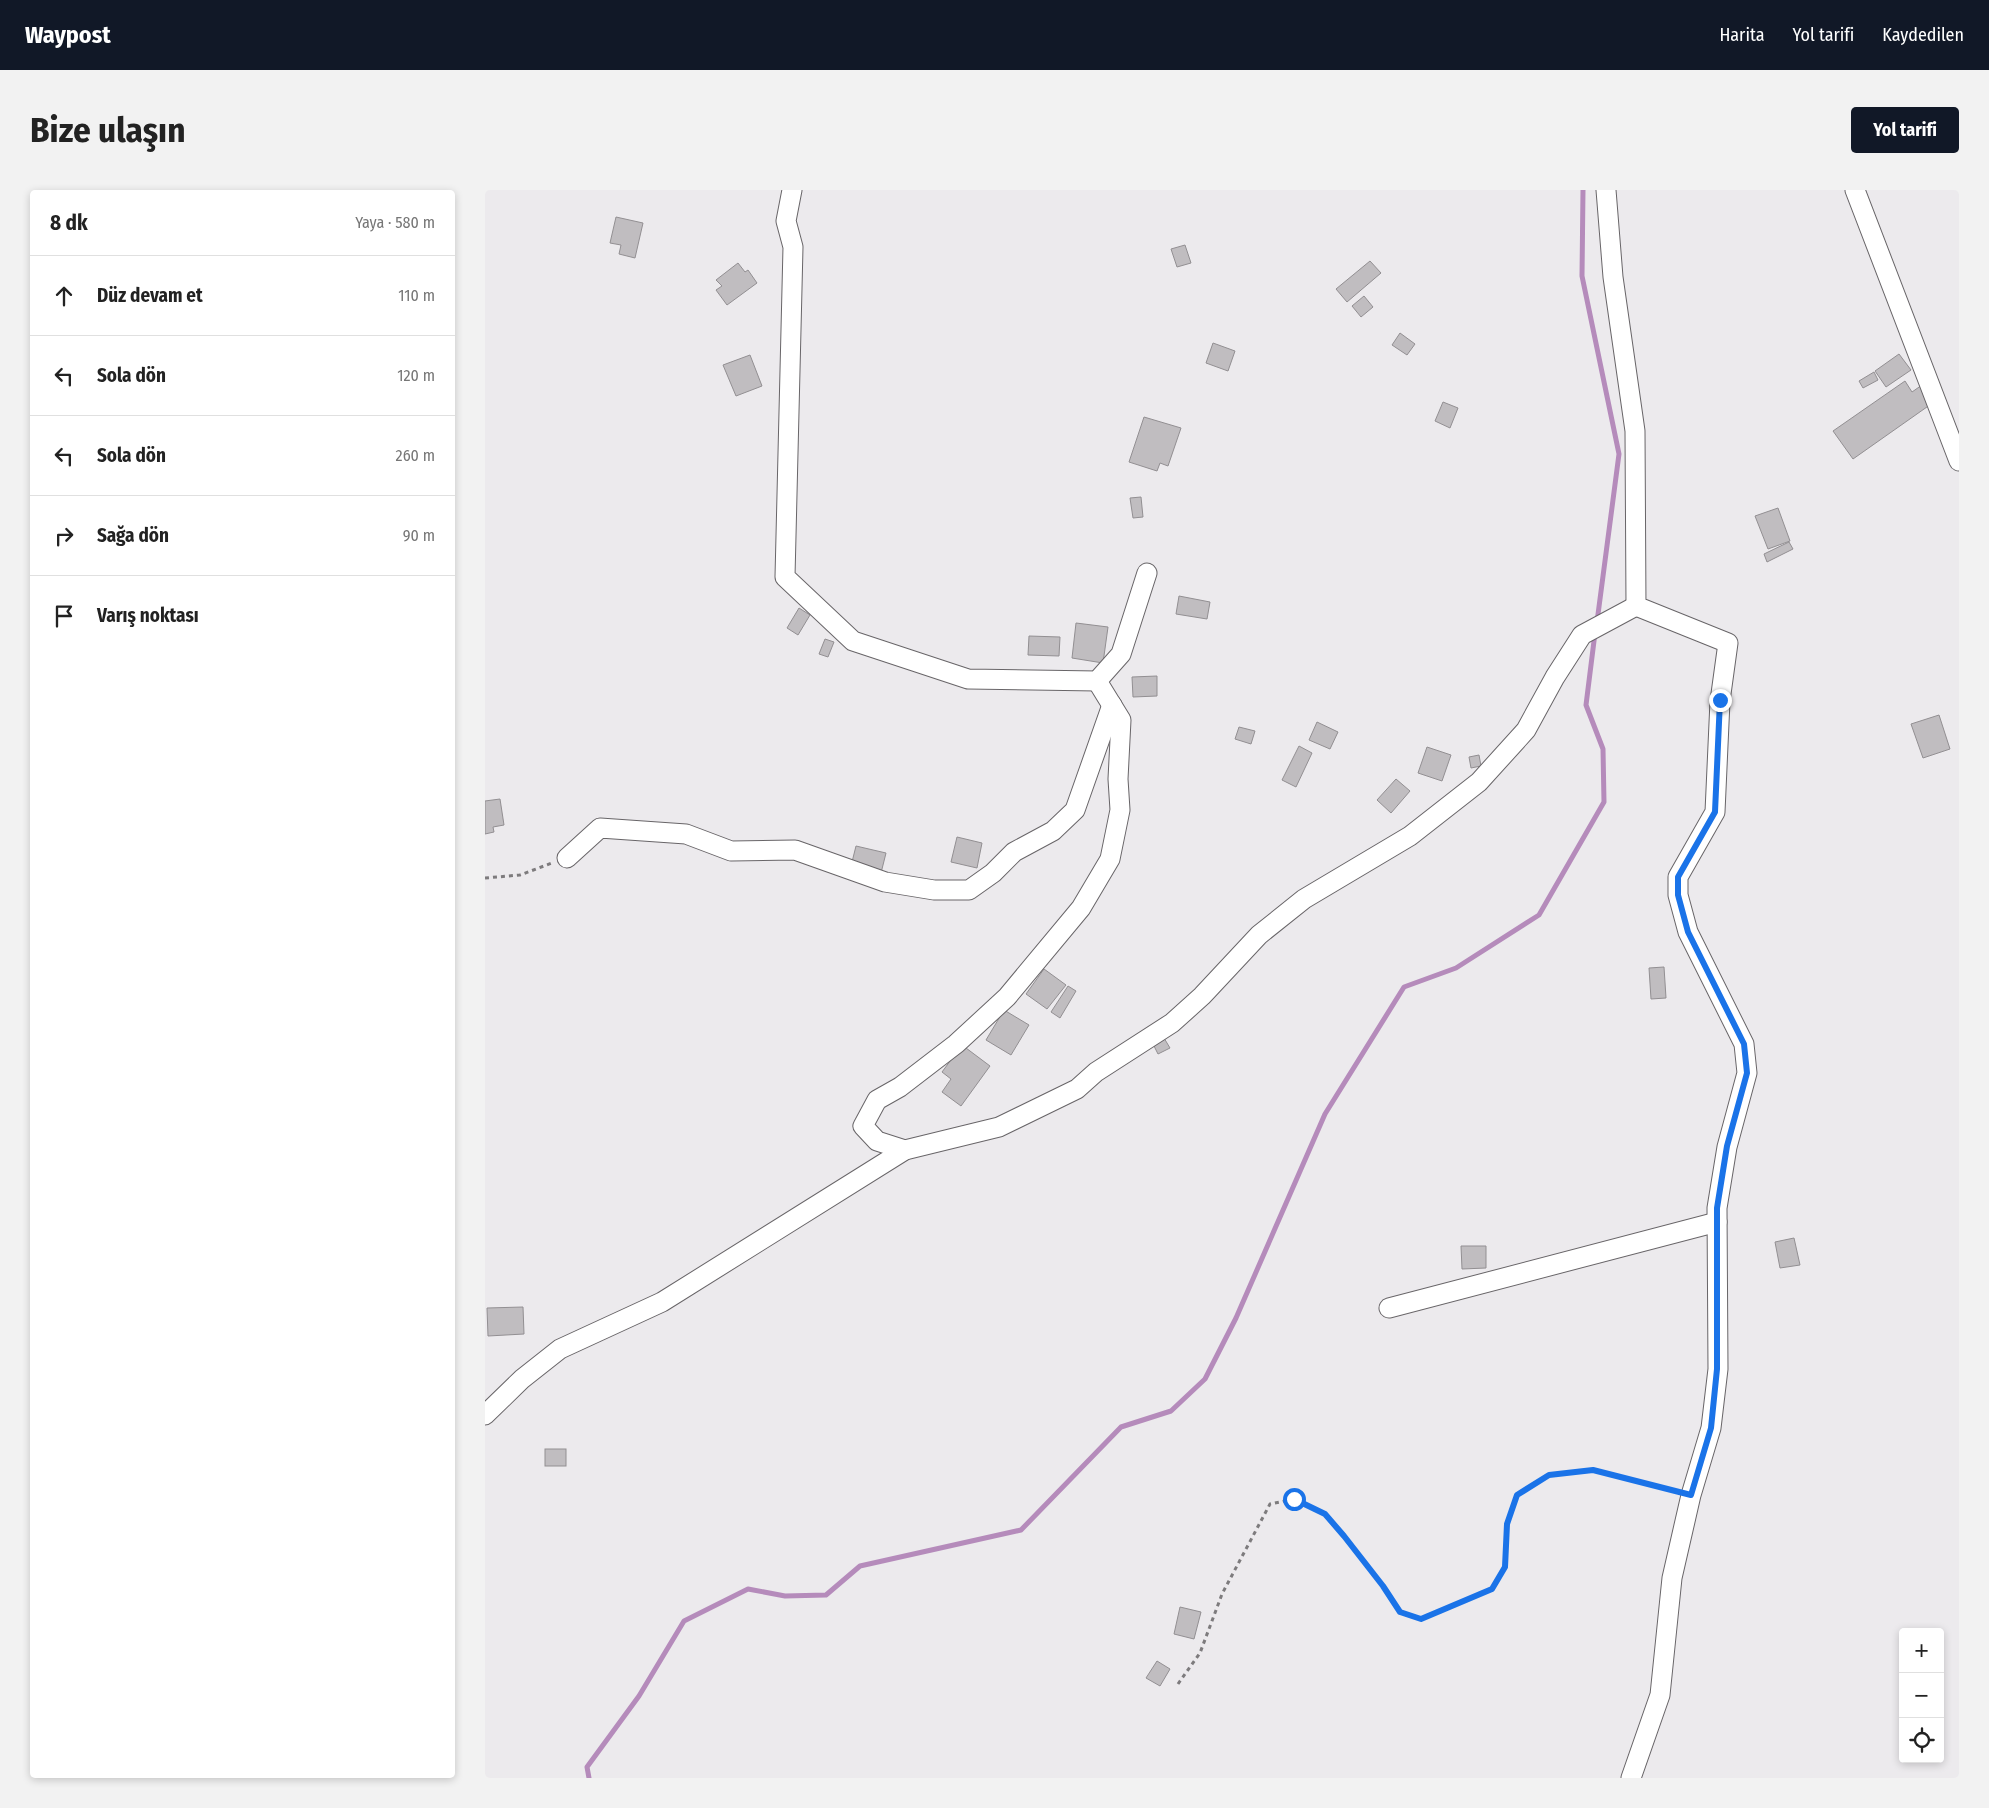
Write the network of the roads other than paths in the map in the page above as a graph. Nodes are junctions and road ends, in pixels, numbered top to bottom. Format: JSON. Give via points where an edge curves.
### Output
{"nodes":[{"id":1,"x":792,"y":190,"type":"edge"},
{"id":2,"x":1606,"y":190,"type":"edge"},
{"id":3,"x":1855,"y":190,"type":"edge"},
{"id":4,"x":1959,"y":461,"type":"edge"},
{"id":5,"x":1147,"y":573,"type":"dead end"},
{"id":6,"x":1636,"y":606,"type":"junction"},
{"id":7,"x":1097,"y":681,"type":"junction"},
{"id":8,"x":1112,"y":705,"type":"junction"},
{"id":9,"x":567,"y":858,"type":"road end"},
{"id":10,"x":905,"y":1150,"type":"junction"},
{"id":11,"x":1717,"y":1222,"type":"junction"},
{"id":12,"x":1389,"y":1308,"type":"dead end"},
{"id":13,"x":485,"y":1415,"type":"edge"},
{"id":14,"x":1637,"y":1776,"type":"edge"}],
"edges":[{"from":1,"to":7,"type":"street","via":[[786,221],[793,248],[785,577],[853,641],[862,644],[968,679]]},
{"from":2,"to":6,"type":"street","via":[[1614,286],[1635,431]]},
{"from":3,"to":4,"type":"street"},
{"from":5,"to":7,"type":"street","via":[[1121,654]]},
{"from":6,"to":10,"type":"street","via":[[1583,635],[1526,730],[1479,782],[1410,836],[1305,898],[1259,935],[1202,996],[1172,1022],[1096,1072],[1077,1089],[999,1127]]},
{"from":6,"to":11,"type":"street","via":[[1728,643],[1720,700],[1715,812],[1678,877],[1678,895],[1688,932],[1744,1044],[1747,1073],[1727,1146]]},
{"from":7,"to":8,"type":"street"},
{"from":8,"to":9,"type":"street","via":[[1075,810],[1053,831],[1014,852],[969,890],[934,890],[885,882],[795,850],[731,851],[685,834],[601,828]]},
{"from":8,"to":10,"type":"street","via":[[1121,720],[1119,810],[1110,858],[1081,908],[1007,997],[956,1044],[900,1087],[877,1100],[863,1126],[877,1141]]},
{"from":10,"to":13,"type":"street","via":[[662,1302],[560,1349],[522,1379]]},
{"from":11,"to":12,"type":"street"},
{"from":11,"to":14,"type":"street","via":[[1717,1369],[1711,1428],[1672,1578],[1660,1695]]}]}
